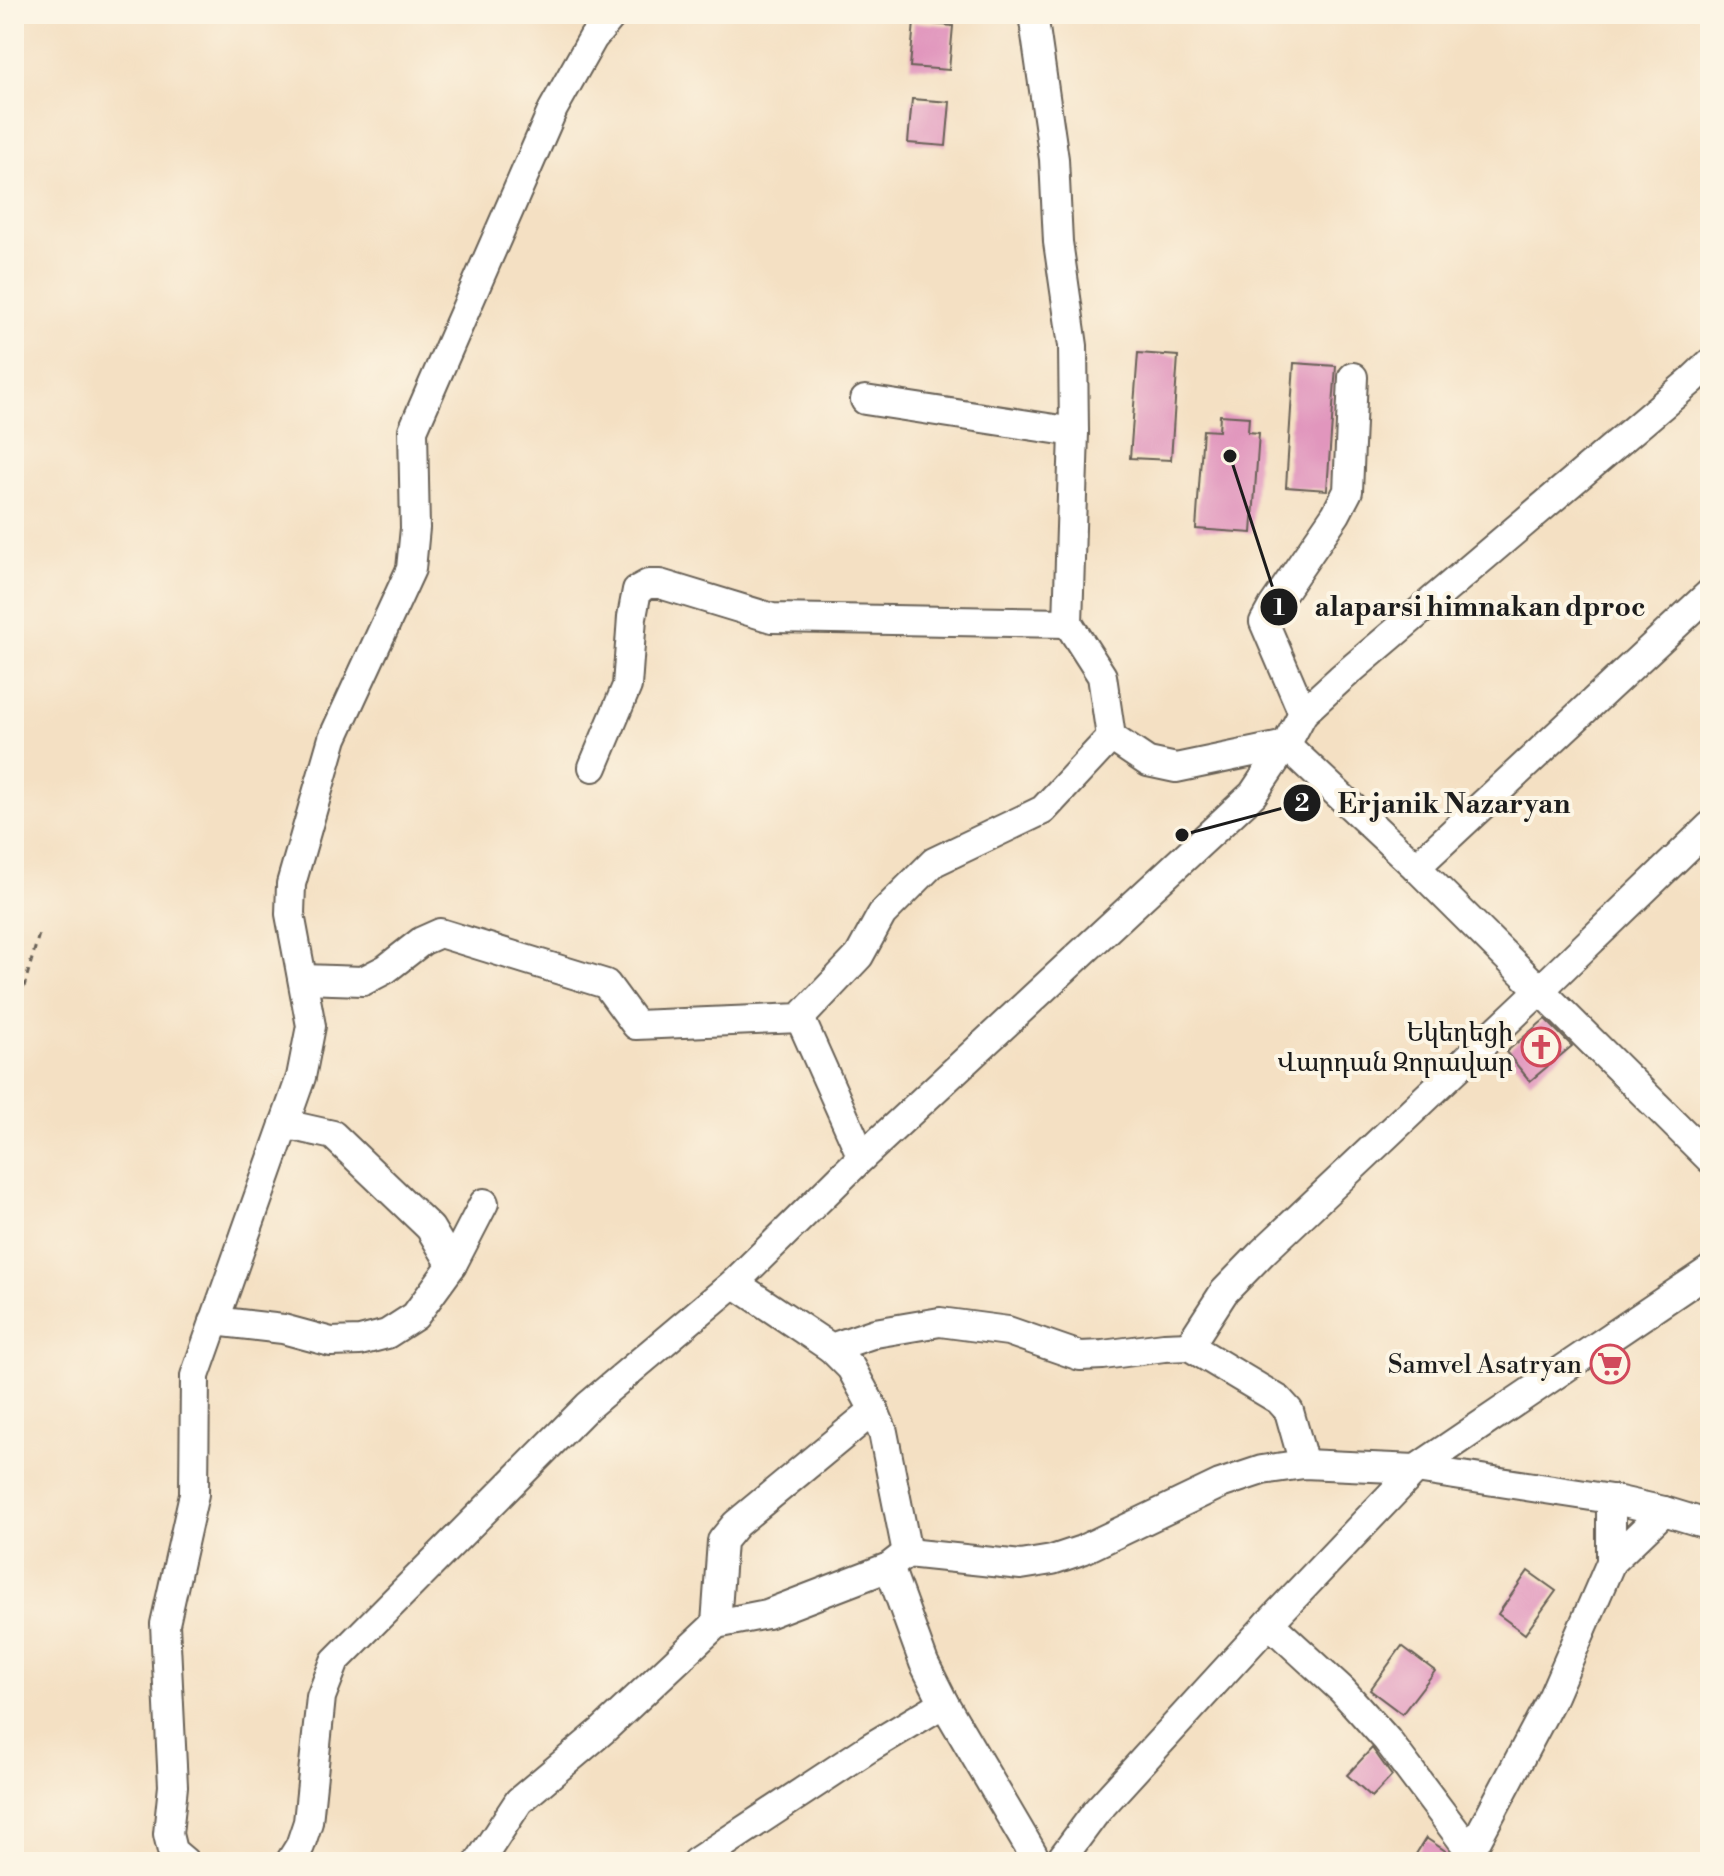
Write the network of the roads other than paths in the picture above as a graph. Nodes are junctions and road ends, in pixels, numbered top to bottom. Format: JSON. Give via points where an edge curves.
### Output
{"nodes":[{"id":1,"x":613,"y":14,"type":"edge"},
{"id":2,"x":1033,"y":14,"type":"edge"},
{"id":3,"x":1353,"y":377,"type":"dead end"},
{"id":4,"x":1704,"y":381,"type":"edge"},
{"id":5,"x":865,"y":400,"type":"dead end"},
{"id":6,"x":1074,"y":432,"type":"junction"},
{"id":7,"x":1710,"y":593,"type":"edge"},
{"id":8,"x":1068,"y":623,"type":"junction"},
{"id":9,"x":1303,"y":713,"type":"junction"},
{"id":10,"x":1111,"y":737,"type":"junction"},
{"id":11,"x":1286,"y":745,"type":"junction"},
{"id":12,"x":593,"y":767,"type":"dead end"},
{"id":13,"x":1710,"y":826,"type":"edge"},
{"id":14,"x":1416,"y":867,"type":"junction"},
{"id":15,"x":303,"y":979,"type":"junction"},
{"id":16,"x":1541,"y":989,"type":"junction"},
{"id":17,"x":800,"y":1018,"type":"junction"},
{"id":18,"x":284,"y":1124,"type":"junction"},
{"id":19,"x":862,"y":1157,"type":"junction"},
{"id":20,"x":1710,"y":1159,"type":"edge"},
{"id":21,"x":484,"y":1203,"type":"dead end"},
{"id":22,"x":452,"y":1265,"type":"junction"},
{"id":23,"x":1710,"y":1270,"type":"edge"},
{"id":24,"x":734,"y":1283,"type":"junction"},
{"id":25,"x":214,"y":1321,"type":"junction"},
{"id":26,"x":1189,"y":1346,"type":"junction"},
{"id":27,"x":831,"y":1348,"type":"junction"},
{"id":28,"x":874,"y":1410,"type":"junction"},
{"id":29,"x":1304,"y":1464,"type":"junction"},
{"id":30,"x":1416,"y":1469,"type":"junction"},
{"id":31,"x":1611,"y":1499,"type":"junction"},
{"id":32,"x":1664,"y":1511,"type":"junction"},
{"id":33,"x":1710,"y":1525,"type":"edge"},
{"id":34,"x":898,"y":1560,"type":"junction"},
{"id":35,"x":1611,"y":1562,"type":"junction"},
{"id":36,"x":1269,"y":1623,"type":"junction"},
{"id":37,"x":716,"y":1624,"type":"junction"},
{"id":38,"x":944,"y":1703,"type":"junction"},
{"id":39,"x":1468,"y":1857,"type":"edge"},
{"id":40,"x":1043,"y":1860,"type":"edge"},
{"id":41,"x":185,"y":1862,"type":"edge"},
{"id":42,"x":290,"y":1862,"type":"edge"},
{"id":43,"x":479,"y":1862,"type":"edge"},
{"id":44,"x":696,"y":1862,"type":"edge"}],
"edges":[{"from":1,"to":15,"type":"street","via":[[593,38],[553,109],[413,430],[411,569],[333,738],[291,884],[290,914]]},
{"from":2,"to":6,"type":"street","via":[[1073,346]]},
{"from":3,"to":9,"type":"street","via":[[1348,491],[1264,622]]},
{"from":4,"to":9,"type":"street"},
{"from":5,"to":6,"type":"street"},
{"from":6,"to":8,"type":"street"},
{"from":7,"to":14,"type":"street"},
{"from":8,"to":10,"type":"street","via":[[1102,676]]},
{"from":8,"to":12,"type":"street","via":[[772,618],[648,584],[637,590],[627,686]]},
{"from":9,"to":11,"type":"street"},
{"from":10,"to":11,"type":"street","via":[[1148,762],[1176,768]]},
{"from":10,"to":17,"type":"street","via":[[1043,810],[934,862],[882,914],[859,956]]},
{"from":11,"to":14,"type":"street"},
{"from":11,"to":19,"type":"street","via":[[1253,794]]},
{"from":13,"to":16,"type":"street"},
{"from":14,"to":16,"type":"street"},
{"from":15,"to":17,"type":"street","via":[[363,981],[440,933],[606,984],[636,1025]]},
{"from":15,"to":18,"type":"street","via":[[311,1026]]},
{"from":16,"to":20,"type":"street"},
{"from":16,"to":26,"type":"street","via":[[1224,1292]]},
{"from":17,"to":19,"type":"street"},
{"from":18,"to":22,"type":"street","via":[[333,1135],[430,1228]]},
{"from":18,"to":25,"type":"street"},
{"from":19,"to":24,"type":"street"},
{"from":21,"to":22,"type":"street"},
{"from":22,"to":25,"type":"street","via":[[415,1316],[387,1334],[360,1341],[331,1342],[283,1329]]},
{"from":23,"to":30,"type":"street"},
{"from":24,"to":27,"type":"street"},
{"from":24,"to":42,"type":"street","via":[[588,1406],[335,1661],[321,1697],[308,1822]]},
{"from":25,"to":41,"type":"street","via":[[195,1376],[194,1494],[165,1624],[173,1786],[168,1834],[172,1851]]},
{"from":26,"to":27,"type":"street","via":[[1080,1356],[1008,1331],[940,1322],[875,1333]]},
{"from":26,"to":29,"type":"street","via":[[1279,1400],[1289,1411]]},
{"from":27,"to":28,"type":"street","via":[[851,1368]]},
{"from":28,"to":34,"type":"street","via":[[883,1432]]},
{"from":28,"to":37,"type":"street","via":[[722,1541]]},
{"from":29,"to":30,"type":"street"},
{"from":29,"to":34,"type":"street","via":[[1220,1484],[1052,1560],[1021,1565]]},
{"from":30,"to":31,"type":"street"},
{"from":30,"to":36,"type":"street"},
{"from":31,"to":32,"type":"street"},
{"from":31,"to":35,"type":"street"},
{"from":32,"to":33,"type":"street"},
{"from":32,"to":35,"type":"street"},
{"from":34,"to":37,"type":"street","via":[[767,1614]]},
{"from":34,"to":38,"type":"street","via":[[924,1663]]},
{"from":35,"to":39,"type":"street","via":[[1553,1696]]},
{"from":36,"to":39,"type":"street","via":[[1387,1740]]},
{"from":36,"to":40,"type":"street","via":[[1096,1812]]},
{"from":37,"to":43,"type":"street","via":[[519,1801]]},
{"from":38,"to":40,"type":"street"},
{"from":38,"to":44,"type":"street"}]}
